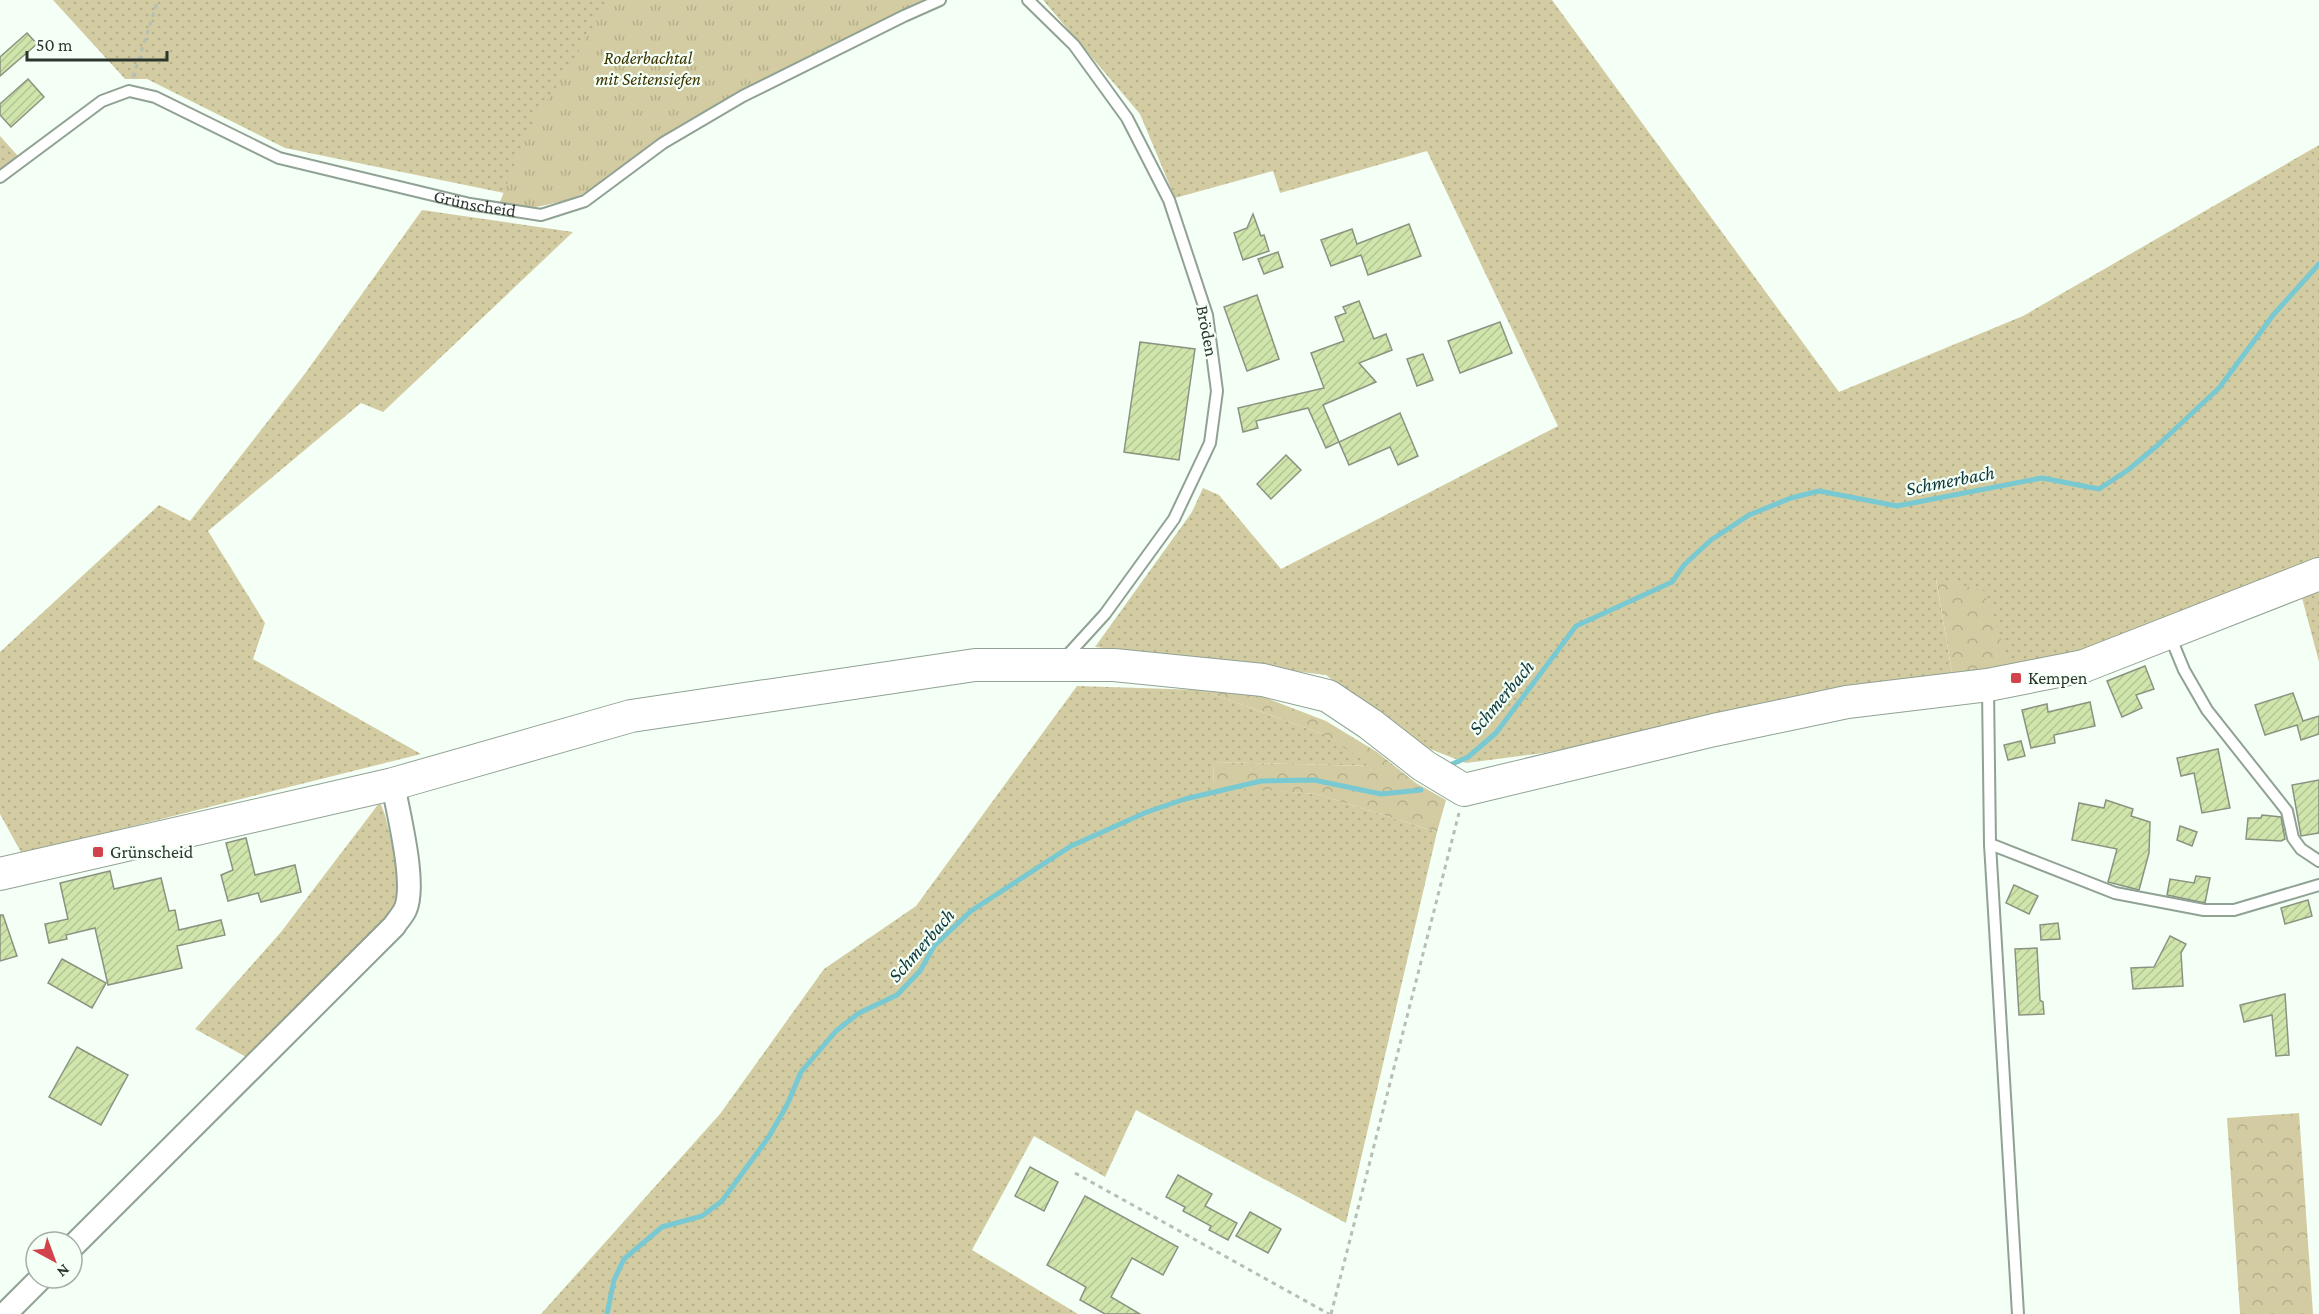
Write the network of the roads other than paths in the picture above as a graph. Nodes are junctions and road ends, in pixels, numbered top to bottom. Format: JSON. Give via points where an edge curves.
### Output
{"nodes":[{"id":1,"x":940,"y":0,"type":"edge"},
{"id":2,"x":1028,"y":0,"type":"edge"},
{"id":3,"x":0,"y":177,"type":"edge"},
{"id":4,"x":2319,"y":574,"type":"edge"},
{"id":5,"x":2169,"y":633,"type":"junction"},
{"id":6,"x":1059,"y":664,"type":"junction"},
{"id":7,"x":1988,"y":685,"type":"junction"},
{"id":8,"x":393,"y":784,"type":"junction"},
{"id":9,"x":1990,"y":844,"type":"junction"},
{"id":10,"x":2319,"y":861,"type":"edge"},
{"id":11,"x":2,"y":871,"type":"edge"},
{"id":12,"x":2319,"y":885,"type":"edge"},
{"id":13,"x":84,"y":1235,"type":"edge"},
{"id":14,"x":29,"y":1290,"type":"edge"},
{"id":15,"x":5,"y":1314,"type":"edge"},
{"id":16,"x":2018,"y":1314,"type":"edge"}],
"edges":[{"from":1,"to":3,"type":"lane","name":"Grünscheid","via":[[743,96],[663,143],[585,201],[541,215],[470,204],[279,158],[155,97],[129,91],[102,101]]},
{"from":2,"to":6,"type":"lane","name":"Bröden","via":[[1074,45],[1127,118],[1168,200],[1207,315],[1217,391],[1210,443],[1174,519],[1105,614]]},
{"from":4,"to":5,"type":"street"},
{"from":5,"to":7,"type":"street","via":[[2084,666]]},
{"from":5,"to":10,"type":"lane","via":[[2206,710],[2286,811],[2293,838],[2301,849]]},
{"from":6,"to":7,"type":"street","via":[[1114,665],[1263,680],[1328,696],[1424,766],[1464,790],[1847,702]]},
{"from":6,"to":8,"type":"street","via":[[975,665],[631,716]]},
{"from":7,"to":9,"type":"lane"},
{"from":8,"to":11,"type":"street"},
{"from":8,"to":13,"type":"street","via":[[408,868],[406,910]]},
{"from":9,"to":12,"type":"lane","via":[[2115,893],[2204,910],[2234,910]]},
{"from":9,"to":16,"type":"lane"},
{"from":14,"to":15,"type":"street"}]}
